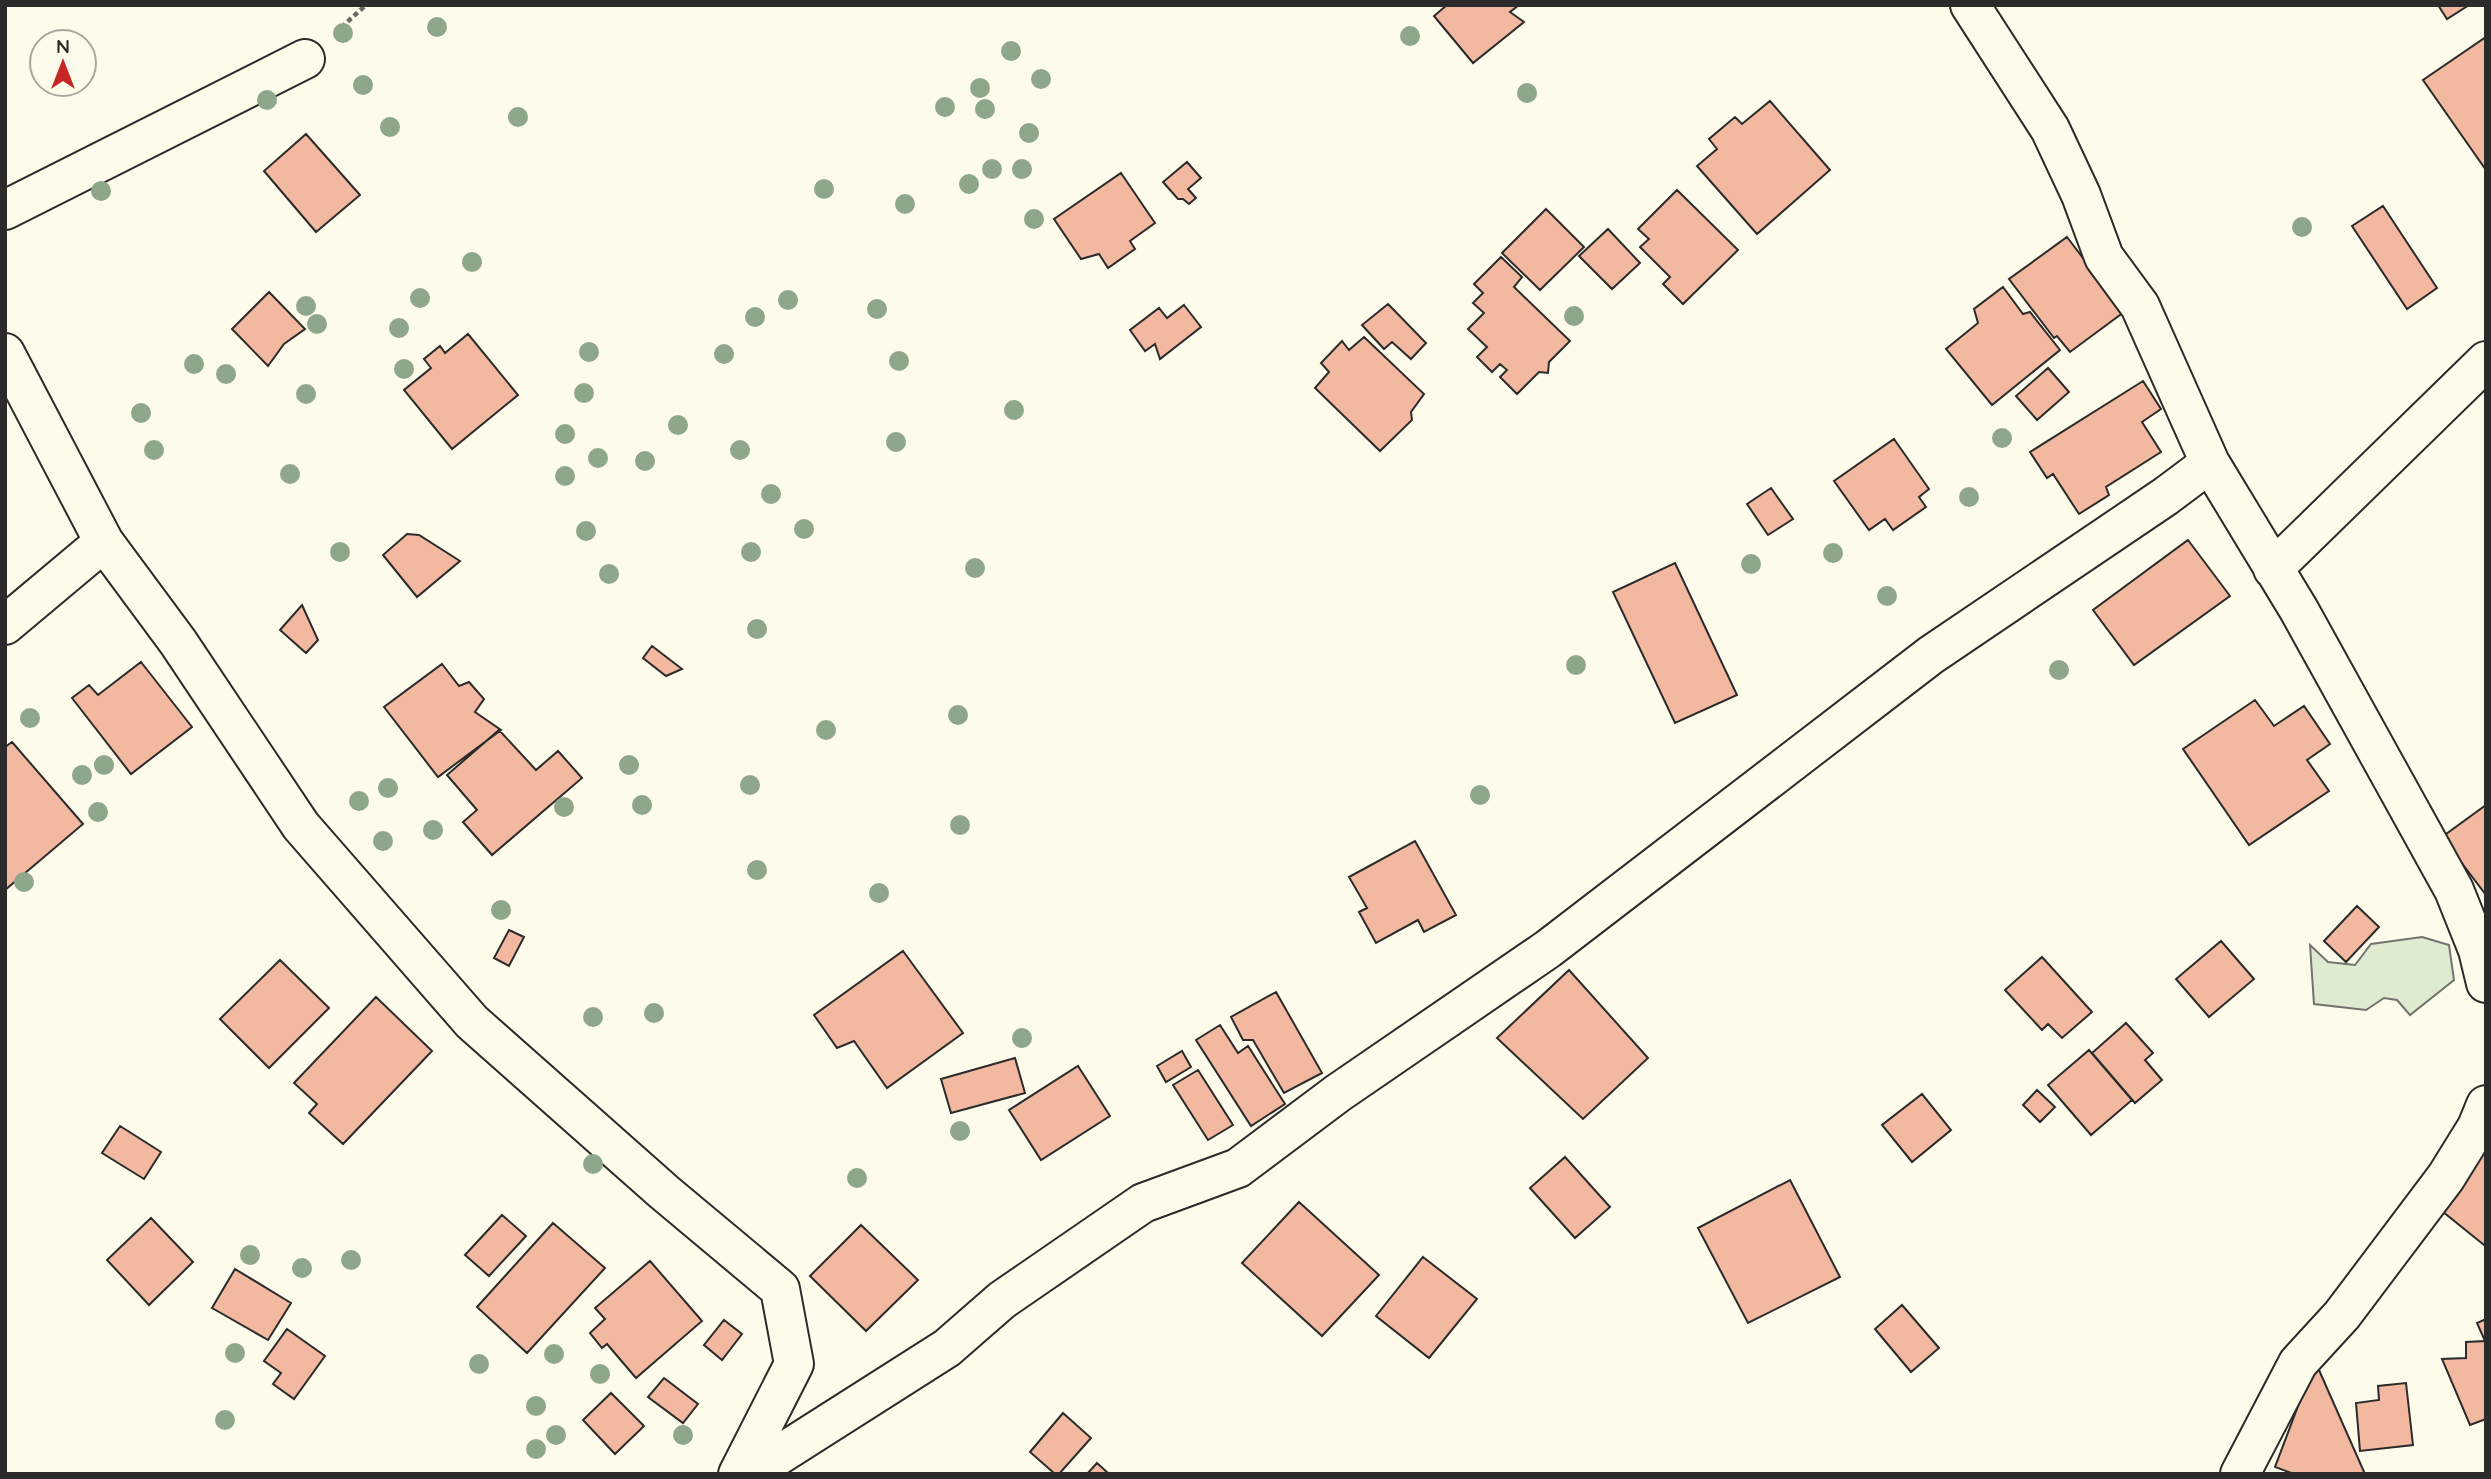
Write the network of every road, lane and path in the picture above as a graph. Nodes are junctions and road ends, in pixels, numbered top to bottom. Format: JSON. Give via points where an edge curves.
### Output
{"nodes":[{"id":1,"x":1970,"y":5,"type":"edge"},
{"id":2,"x":305,"y":59,"type":"dead end"},
{"id":3,"x":5,"y":210,"type":"edge"},
{"id":4,"x":5,"y":353,"type":"edge"},
{"id":5,"x":2486,"y":361,"type":"edge"},
{"id":6,"x":2210,"y":463,"type":"junction"},
{"id":7,"x":104,"y":542,"type":"junction"},
{"id":8,"x":2273,"y":569,"type":"junction"},
{"id":9,"x":5,"y":625,"type":"edge"},
{"id":10,"x":2486,"y":983,"type":"edge"},
{"id":11,"x":2486,"y":1105,"type":"edge"},
{"id":12,"x":738,"y":1474,"type":"edge"},
{"id":13,"x":749,"y":1474,"type":"edge"},
{"id":14,"x":2240,"y":1474,"type":"edge"}],
"edges":[{"from":1,"to":6,"type":"street","via":[[2050,129],[2104,257],[2140,306]]},
{"from":2,"to":3,"type":"street"},
{"from":4,"to":7,"type":"street"},
{"from":5,"to":8,"type":"street"},
{"from":6,"to":8,"type":"street"},
{"from":6,"to":13,"type":"street","via":[[1931,654],[1548,949],[1338,1093],[1238,1168],[1143,1203],[1002,1300],[947,1348]]},
{"from":7,"to":9,"type":"street"},
{"from":7,"to":12,"type":"street","via":[[178,642],[302,826],[471,1022],[780,1289],[794,1364]]},
{"from":8,"to":10,"type":"street","via":[[2454,890]]},
{"from":11,"to":14,"type":"street","via":[[2446,1177],[2342,1315],[2298,1363]]}]}
